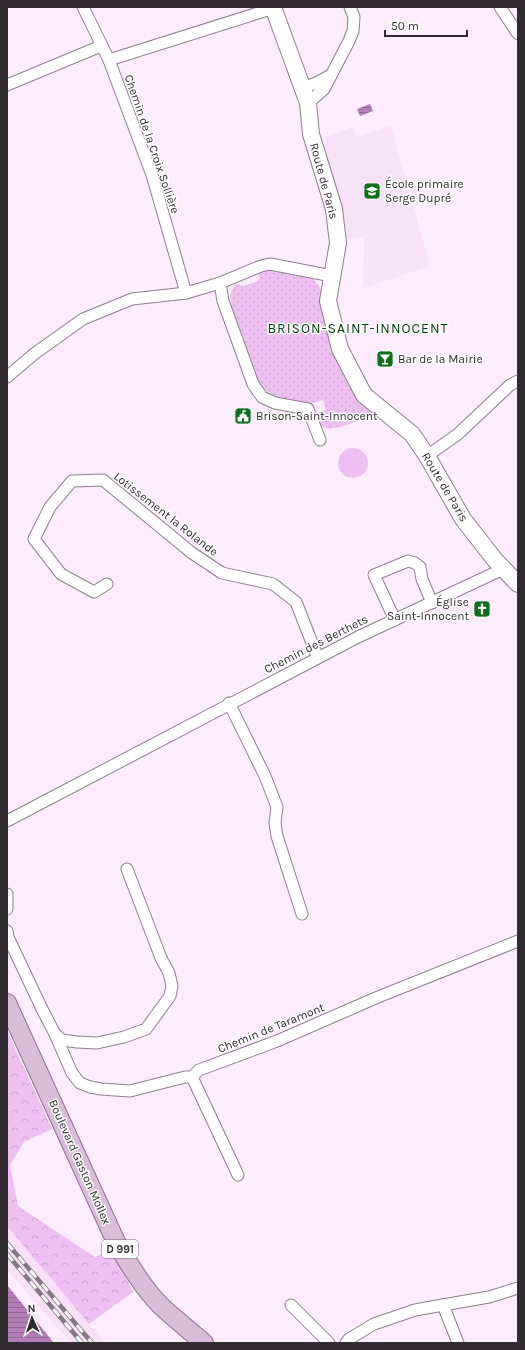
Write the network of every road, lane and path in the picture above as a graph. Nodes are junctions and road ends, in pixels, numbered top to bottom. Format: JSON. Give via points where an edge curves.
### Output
{"nodes":[{"id":1,"x":83,"y":7,"type":"edge"},
{"id":2,"x":273,"y":7,"type":"edge"},
{"id":3,"x":350,"y":7,"type":"edge"},
{"id":4,"x":500,"y":7,"type":"edge"},
{"id":5,"x":518,"y":34,"type":"edge"},
{"id":6,"x":101,"y":46,"type":"junction"},
{"id":7,"x":109,"y":60,"type":"junction"},
{"id":8,"x":331,"y":75,"type":"junction"},
{"id":9,"x":7,"y":85,"type":"edge"},
{"id":10,"x":303,"y":87,"type":"junction"},
{"id":11,"x":308,"y":103,"type":"junction"},
{"id":12,"x":332,"y":276,"type":"junction"},
{"id":13,"x":220,"y":284,"type":"junction"},
{"id":14,"x":186,"y":293,"type":"junction"},
{"id":15,"x":7,"y":377,"type":"edge"},
{"id":16,"x":518,"y":381,"type":"edge"},
{"id":17,"x":320,"y":440,"type":"dead end"},
{"id":18,"x":427,"y":456,"type":"junction"},
{"id":19,"x":503,"y":569,"type":"junction"},
{"id":20,"x":107,"y":584,"type":"dead end"},
{"id":21,"x":518,"y":584,"type":"edge"},
{"id":22,"x":432,"y":603,"type":"junction"},
{"id":23,"x":395,"y":620,"type":"junction"},
{"id":24,"x":318,"y":658,"type":"junction"},
{"id":25,"x":230,"y":703,"type":"junction"},
{"id":26,"x":7,"y":821,"type":"edge"},
{"id":27,"x":127,"y":869,"type":"dead end"},
{"id":28,"x":7,"y":894,"type":"edge"},
{"id":29,"x":7,"y":909,"type":"edge"},
{"id":30,"x":302,"y":914,"type":"dead end"},
{"id":31,"x":7,"y":931,"type":"edge"},
{"id":32,"x":518,"y":941,"type":"edge"},
{"id":33,"x":7,"y":1003,"type":"edge"},
{"id":34,"x":56,"y":1034,"type":"junction"},
{"id":35,"x":192,"y":1077,"type":"junction"},
{"id":36,"x":238,"y":1175,"type":"dead end"},
{"id":37,"x":518,"y":1288,"type":"edge"},
{"id":38,"x":291,"y":1305,"type":"dead end"},
{"id":39,"x":443,"y":1305,"type":"junction"},
{"id":40,"x":204,"y":1343,"type":"edge"},
{"id":41,"x":329,"y":1343,"type":"edge"},
{"id":42,"x":346,"y":1343,"type":"edge"},
{"id":43,"x":458,"y":1343,"type":"edge"}],
"edges":[{"from":1,"to":6,"type":"street","name":"Chemin de la Croix Sollière"},
{"from":2,"to":7,"type":"street"},
{"from":2,"to":10,"type":"street","name":"Route de Paris"},
{"from":3,"to":8,"type":"street","via":[[354,17],[353,31]]},
{"from":4,"to":5,"type":"street"},
{"from":6,"to":7,"type":"street","name":"Chemin de la Croix Sollière"},
{"from":6,"to":9,"type":"street"},
{"from":7,"to":14,"type":"street","name":"Chemin de la Croix Sollière","via":[[152,175]]},
{"from":8,"to":10,"type":"street"},
{"from":8,"to":11,"type":"street","via":[[324,89]]},
{"from":10,"to":11,"type":"street","name":"Route de Paris"},
{"from":11,"to":12,"type":"street","name":"Route de Paris","via":[[311,134],[334,210],[338,243]]},
{"from":12,"to":13,"type":"street","via":[[270,264]]},
{"from":12,"to":18,"type":"street","name":"Route de Paris","via":[[328,301],[335,334],[346,362],[364,395],[412,434]]},
{"from":13,"to":14,"type":"street"},
{"from":13,"to":17,"type":"street","via":[[223,301],[253,384],[262,398],[308,409]]},
{"from":14,"to":15,"type":"street","via":[[132,299],[83,319]]},
{"from":16,"to":18,"type":"street","via":[[510,385],[458,434]]},
{"from":18,"to":19,"type":"street","name":"Route de Paris","via":[[463,518]]},
{"from":19,"to":21,"type":"street","name":"Route de Paris"},
{"from":19,"to":22,"type":"street","name":"Chemin des Berthets"},
{"from":20,"to":24,"type":"street","name":"Lotissement la Rolande","via":[[94,592],[61,574],[34,539],[50,507],[72,482],[103,480],[222,573],[273,584],[296,602]]},
{"from":22,"to":23,"type":"street","name":"Chemin des Berthets"},
{"from":22,"to":23,"type":"street","via":[[422,580],[420,567],[415,563],[408,561],[374,574]]},
{"from":23,"to":24,"type":"street","name":"Chemin des Berthets"},
{"from":24,"to":25,"type":"street","name":"Chemin des Berthets"},
{"from":25,"to":26,"type":"street","name":"Chemin des Berthets"},
{"from":25,"to":30,"type":"street","via":[[277,807],[276,836]]},
{"from":27,"to":34,"type":"street","via":[[169,973],[172,986],[170,996],[146,1029],[124,1037],[96,1043],[62,1040]]},
{"from":28,"to":29,"type":"street"},
{"from":31,"to":34,"type":"street","name":"Chemin de Taramont"},
{"from":32,"to":35,"type":"street","name":"Chemin de Taramont","via":[[378,997],[278,1042],[199,1070]]},
{"from":33,"to":40,"type":"main road","name":"Boulevard Gaston Mollex","number":"D 991","via":[[124,1257],[160,1305]]},
{"from":34,"to":35,"type":"street","name":"Chemin de Taramont","via":[[72,1073],[80,1082],[90,1087],[130,1091]]},
{"from":35,"to":36,"type":"street"},
{"from":37,"to":39,"type":"street","via":[[489,1297]]},
{"from":38,"to":41,"type":"street"},
{"from":39,"to":42,"type":"street","via":[[415,1310],[374,1324]]},
{"from":39,"to":43,"type":"street"}]}
